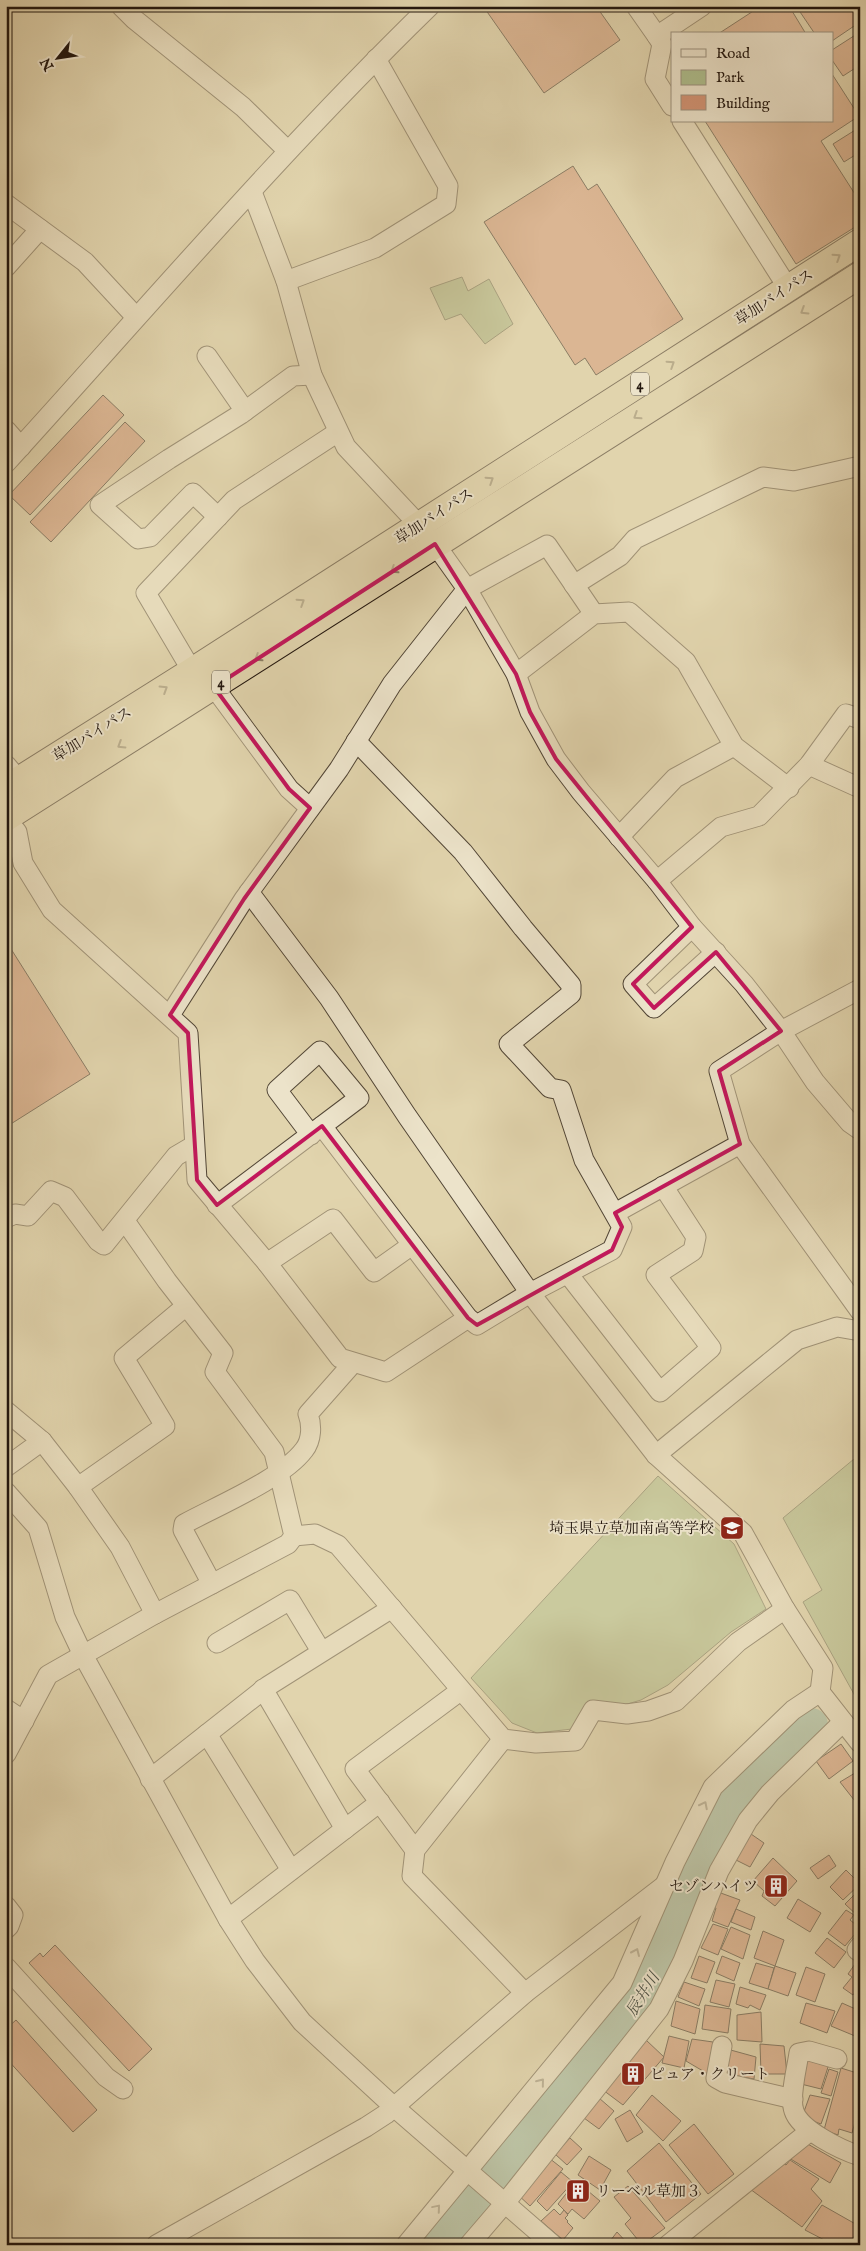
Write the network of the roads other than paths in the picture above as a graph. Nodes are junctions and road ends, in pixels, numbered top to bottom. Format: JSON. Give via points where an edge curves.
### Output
{"nodes":[{"id":1,"x":121,"y":6,"type":"edge"},
{"id":2,"x":430,"y":6,"type":"edge"},
{"id":3,"x":636,"y":6,"type":"edge"},
{"id":4,"x":702,"y":6,"type":"edge"},
{"id":5,"x":657,"y":36,"type":"junction"},
{"id":6,"x":376,"y":59,"type":"junction"},
{"id":7,"x":671,"y":104,"type":"edge"},
{"id":8,"x":683,"y":122,"type":"edge"},
{"id":9,"x":288,"y":151,"type":"junction"},
{"id":10,"x":252,"y":192,"type":"junction"},
{"id":11,"x":6,"y":204,"type":"edge"},
{"id":12,"x":40,"y":229,"type":"junction"},
{"id":13,"x":860,"y":242,"type":"edge"},
{"id":14,"x":6,"y":267,"type":"edge"},
{"id":15,"x":860,"y":275,"type":"edge"},
{"id":16,"x":286,"y":281,"type":"junction"},
{"id":17,"x":788,"y":288,"type":"junction"},
{"id":18,"x":136,"y":317,"type":"junction"},
{"id":19,"x":207,"y":356,"type":"dead end"},
{"id":20,"x":312,"y":375,"type":"junction"},
{"id":21,"x":245,"y":411,"type":"junction"},
{"id":22,"x":6,"y":430,"type":"edge"},
{"id":23,"x":338,"y":432,"type":"junction"},
{"id":24,"x":20,"y":448,"type":"junction"},
{"id":25,"x":6,"y":463,"type":"edge"},
{"id":26,"x":860,"y":466,"type":"edge"},
{"id":27,"x":218,"y":517,"type":"junction"},
{"id":28,"x":427,"y":535,"type":"junction"},
{"id":29,"x":574,"y":586,"type":"junction"},
{"id":30,"x":466,"y":588,"type":"junction"},
{"id":31,"x":594,"y":614,"type":"junction"},
{"id":32,"x":192,"y":671,"type":"junction"},
{"id":33,"x":516,"y":674,"type":"junction"},
{"id":34,"x":214,"y":687,"type":"junction"},
{"id":35,"x":860,"y":719,"type":"edge"},
{"id":36,"x":356,"y":741,"type":"junction"},
{"id":37,"x":734,"y":746,"type":"junction"},
{"id":38,"x":809,"y":765,"type":"junction"},
{"id":39,"x":10,"y":777,"type":"edge"},
{"id":40,"x":788,"y":788,"type":"junction"},
{"id":41,"x":860,"y":788,"type":"edge"},
{"id":42,"x":310,"y":808,"type":"junction"},
{"id":43,"x":6,"y":818,"type":"edge"},
{"id":44,"x":620,"y":837,"type":"junction"},
{"id":45,"x":657,"y":881,"type":"junction"},
{"id":46,"x":249,"y":892,"type":"junction"},
{"id":47,"x":692,"y":927,"type":"junction"},
{"id":48,"x":716,"y":952,"type":"junction"},
{"id":49,"x":860,"y":989,"type":"edge"},
{"id":50,"x":170,"y":1015,"type":"junction"},
{"id":51,"x":781,"y":1031,"type":"junction"},
{"id":52,"x":860,"y":1130,"type":"edge"},
{"id":53,"x":740,"y":1144,"type":"junction"},
{"id":54,"x":194,"y":1146,"type":"junction"},
{"id":55,"x":663,"y":1186,"type":"junction"},
{"id":56,"x":217,"y":1206,"type":"junction"},
{"id":57,"x":615,"y":1213,"type":"junction"},
{"id":58,"x":6,"y":1218,"type":"edge"},
{"id":59,"x":125,"y":1221,"type":"junction"},
{"id":60,"x":412,"y":1245,"type":"junction"},
{"id":61,"x":267,"y":1263,"type":"junction"},
{"id":62,"x":568,"y":1274,"type":"junction"},
{"id":63,"x":530,"y":1293,"type":"junction"},
{"id":64,"x":186,"y":1306,"type":"junction"},
{"id":65,"x":860,"y":1311,"type":"edge"},
{"id":66,"x":468,"y":1318,"type":"junction"},
{"id":67,"x":860,"y":1332,"type":"edge"},
{"id":68,"x":353,"y":1363,"type":"junction"},
{"id":69,"x":6,"y":1411,"type":"edge"},
{"id":70,"x":42,"y":1441,"type":"junction"},
{"id":71,"x":656,"y":1455,"type":"junction"},
{"id":72,"x":6,"y":1467,"type":"edge"},
{"id":73,"x":280,"y":1473,"type":"junction"},
{"id":74,"x":78,"y":1487,"type":"junction"},
{"id":75,"x":6,"y":1492,"type":"edge"},
{"id":76,"x":294,"y":1536,"type":"junction"},
{"id":77,"x":212,"y":1584,"type":"junction"},
{"id":78,"x":392,"y":1608,"type":"junction"},
{"id":79,"x":786,"y":1609,"type":"junction"},
{"id":80,"x":155,"y":1614,"type":"junction"},
{"id":81,"x":217,"y":1643,"type":"dead end"},
{"id":82,"x":321,"y":1651,"type":"junction"},
{"id":83,"x":83,"y":1654,"type":"junction"},
{"id":84,"x":263,"y":1689,"type":"junction"},
{"id":85,"x":460,"y":1691,"type":"junction"},
{"id":86,"x":820,"y":1692,"type":"junction"},
{"id":87,"x":6,"y":1709,"type":"edge"},
{"id":88,"x":24,"y":1721,"type":"junction"},
{"id":89,"x":844,"y":1722,"type":"junction"},
{"id":90,"x":207,"y":1734,"type":"junction"},
{"id":91,"x":503,"y":1739,"type":"junction"},
{"id":92,"x":860,"y":1743,"type":"edge"},
{"id":93,"x":6,"y":1754,"type":"edge"},
{"id":94,"x":150,"y":1779,"type":"junction"},
{"id":95,"x":380,"y":1802,"type":"junction"},
{"id":96,"x":345,"y":1829,"type":"junction"},
{"id":97,"x":415,"y":1850,"type":"junction"},
{"id":98,"x":291,"y":1870,"type":"junction"},
{"id":99,"x":666,"y":1884,"type":"junction"},
{"id":100,"x":6,"y":1906,"type":"edge"},
{"id":101,"x":228,"y":1919,"type":"junction"},
{"id":102,"x":6,"y":1929,"type":"edge"},
{"id":103,"x":860,"y":1946,"type":"edge"},
{"id":104,"x":860,"y":1952,"type":"edge"},
{"id":105,"x":6,"y":1967,"type":"edge"},
{"id":106,"x":525,"y":1993,"type":"junction"},
{"id":107,"x":722,"y":2046,"type":"dead end"},
{"id":108,"x":837,"y":2059,"type":"dead end"},
{"id":109,"x":123,"y":2089,"type":"dead end"},
{"id":110,"x":793,"y":2100,"type":"junction"},
{"id":111,"x":393,"y":2106,"type":"junction"},
{"id":112,"x":810,"y":2131,"type":"junction"},
{"id":113,"x":860,"y":2156,"type":"edge"},
{"id":114,"x":470,"y":2174,"type":"junction"},
{"id":115,"x":502,"y":2201,"type":"junction"},
{"id":116,"x":156,"y":2245,"type":"edge"},
{"id":117,"x":406,"y":2245,"type":"edge"},
{"id":118,"x":469,"y":2245,"type":"edge"},
{"id":119,"x":553,"y":2245,"type":"edge"},
{"id":120,"x":668,"y":2245,"type":"edge"}],
"edges":[{"from":1,"to":9,"type":"street","via":[[243,107]]},
{"from":2,"to":6,"type":"street"},
{"from":3,"to":5,"type":"street"},
{"from":4,"to":5,"type":"street"},
{"from":5,"to":7,"type":"street","via":[[662,44],[655,79]]},
{"from":6,"to":9,"type":"street"},
{"from":6,"to":16,"type":"street","via":[[448,186],[446,204],[375,248]]},
{"from":8,"to":17,"type":"street"},
{"from":9,"to":10,"type":"street"},
{"from":10,"to":16,"type":"street"},
{"from":10,"to":18,"type":"street"},
{"from":11,"to":12,"type":"street"},
{"from":12,"to":14,"type":"street"},
{"from":12,"to":18,"type":"street","via":[[86,262]]},
{"from":17,"to":13,"type":"highway","name":"草加バイパス","number":"4","one_way":true},
{"from":15,"to":28,"type":"highway","name":"草加バイパス","number":"4","one_way":true},
{"from":16,"to":20,"type":"street"},
{"from":28,"to":17,"type":"highway","name":"草加バイパス","number":"4","one_way":true},
{"from":18,"to":24,"type":"street"},
{"from":19,"to":21,"type":"street"},
{"from":20,"to":21,"type":"street","via":[[294,376]]},
{"from":20,"to":23,"type":"street"},
{"from":21,"to":27,"type":"street","via":[[100,505],[138,539],[150,537],[193,493]]},
{"from":22,"to":24,"type":"street"},
{"from":23,"to":27,"type":"street","via":[[234,500]]},
{"from":23,"to":28,"type":"street","via":[[346,447]]},
{"from":24,"to":25,"type":"street"},
{"from":26,"to":29,"type":"street","via":[[794,481],[763,477],[635,539],[620,556]]},
{"from":27,"to":32,"type":"street","via":[[146,593]]},
{"from":28,"to":30,"type":"street"},
{"from":32,"to":28,"type":"highway","name":"草加バイパス","number":"4","one_way":true},
{"from":28,"to":34,"type":"highway","name":"草加バイパス","number":"4","one_way":true},
{"from":29,"to":30,"type":"street","via":[[547,545]]},
{"from":29,"to":31,"type":"street"},
{"from":30,"to":33,"type":"street"},
{"from":30,"to":36,"type":"street","via":[[392,684]]},
{"from":31,"to":33,"type":"street"},
{"from":31,"to":37,"type":"street","via":[[629,612],[686,662]]},
{"from":39,"to":32,"type":"highway","name":"草加バイパス","number":"4","one_way":true},
{"from":33,"to":44,"type":"street","via":[[530,712],[556,758]]},
{"from":34,"to":42,"type":"street","via":[[289,789]]},
{"from":34,"to":43,"type":"highway","name":"草加バイパス","number":"4","one_way":true},
{"from":35,"to":38,"type":"street","via":[[846,714]]},
{"from":36,"to":42,"type":"street"},
{"from":36,"to":57,"type":"street","via":[[464,852],[571,985],[571,994],[508,1044],[550,1088],[561,1090],[584,1160]]},
{"from":37,"to":40,"type":"street"},
{"from":37,"to":44,"type":"street","via":[[675,778]]},
{"from":38,"to":40,"type":"street"},
{"from":38,"to":41,"type":"street"},
{"from":40,"to":45,"type":"street","via":[[759,816],[721,827]]},
{"from":42,"to":46,"type":"street"},
{"from":43,"to":50,"type":"street","via":[[17,832],[23,863],[52,910]]},
{"from":44,"to":45,"type":"street"},
{"from":45,"to":47,"type":"street"},
{"from":46,"to":50,"type":"street"},
{"from":46,"to":63,"type":"street","via":[[329,998]]},
{"from":47,"to":48,"type":"street"},
{"from":47,"to":48,"type":"street","via":[[633,984],[654,1008]]},
{"from":48,"to":51,"type":"street"},
{"from":49,"to":51,"type":"street"},
{"from":50,"to":54,"type":"street","via":[[188,1033]]},
{"from":51,"to":52,"type":"street","via":[[815,1082],[850,1123]]},
{"from":51,"to":53,"type":"street","via":[[719,1071]]},
{"from":53,"to":55,"type":"street"},
{"from":53,"to":65,"type":"street"},
{"from":54,"to":56,"type":"street","via":[[197,1180]]},
{"from":54,"to":59,"type":"street","via":[[176,1156]]},
{"from":55,"to":57,"type":"street"},
{"from":55,"to":62,"type":"street","via":[[696,1237],[693,1251],[656,1275],[711,1348],[660,1392]]},
{"from":56,"to":60,"type":"street","via":[[317,1130]]},
{"from":56,"to":61,"type":"street"},
{"from":57,"to":62,"type":"street","via":[[622,1227],[612,1250]]},
{"from":58,"to":59,"type":"street","via":[[15,1214],[28,1216],[51,1191],[64,1197],[104,1245]]},
{"from":59,"to":64,"type":"street"},
{"from":60,"to":61,"type":"street","via":[[374,1272],[333,1219]]},
{"from":60,"to":66,"type":"street"},
{"from":61,"to":68,"type":"street","via":[[340,1358]]},
{"from":62,"to":63,"type":"street"},
{"from":63,"to":66,"type":"street","via":[[477,1325]]},
{"from":63,"to":71,"type":"street"},
{"from":64,"to":73,"type":"street","via":[[223,1352],[215,1372],[274,1452]]},
{"from":64,"to":74,"type":"street","via":[[124,1358],[165,1426]]},
{"from":66,"to":68,"type":"street","via":[[386,1372]]},
{"from":67,"to":71,"type":"street","via":[[837,1327],[797,1340]]},
{"from":68,"to":73,"type":"street","via":[[308,1414],[312,1426],[305,1449]]},
{"from":69,"to":70,"type":"street"},
{"from":70,"to":72,"type":"street"},
{"from":70,"to":74,"type":"street"},
{"from":71,"to":79,"type":"street","via":[[743,1533]]},
{"from":73,"to":76,"type":"street"},
{"from":73,"to":77,"type":"street","via":[[184,1524],[183,1530]]},
{"from":74,"to":80,"type":"street","via":[[120,1546]]},
{"from":75,"to":83,"type":"street","via":[[38,1528],[65,1617]]},
{"from":76,"to":77,"type":"street","via":[[288,1544]]},
{"from":76,"to":78,"type":"street","via":[[315,1534],[338,1545]]},
{"from":77,"to":80,"type":"street"},
{"from":78,"to":82,"type":"street"},
{"from":78,"to":85,"type":"street"},
{"from":79,"to":86,"type":"street","via":[[823,1668]]},
{"from":79,"to":91,"type":"street","via":[[738,1642],[676,1701],[628,1714],[593,1710],[575,1741],[536,1743]]},
{"from":80,"to":83,"type":"street"},
{"from":81,"to":82,"type":"street","via":[[290,1600]]},
{"from":82,"to":84,"type":"street"},
{"from":83,"to":88,"type":"street","via":[[48,1675]]},
{"from":83,"to":94,"type":"street"},
{"from":84,"to":90,"type":"street"},
{"from":84,"to":96,"type":"street"},
{"from":85,"to":91,"type":"street"},
{"from":85,"to":95,"type":"street","via":[[355,1769]]},
{"from":86,"to":89,"type":"street"},
{"from":99,"to":86,"type":"street","one_way":true,"via":[[713,1787],[793,1710]]},
{"from":87,"to":88,"type":"street"},
{"from":88,"to":93,"type":"street"},
{"from":89,"to":92,"type":"street"},
{"from":89,"to":115,"type":"street","via":[[770,1793],[748,1820],[719,1870],[683,1961],[659,2008]]},
{"from":90,"to":94,"type":"street"},
{"from":90,"to":98,"type":"street"},
{"from":91,"to":97,"type":"street"},
{"from":94,"to":101,"type":"street"},
{"from":95,"to":96,"type":"street"},
{"from":95,"to":97,"type":"street"},
{"from":96,"to":98,"type":"street"},
{"from":97,"to":106,"type":"street","via":[[412,1876]]},
{"from":98,"to":101,"type":"street"},
{"from":99,"to":106,"type":"street"},
{"from":114,"to":99,"type":"street","one_way":true,"via":[[622,1984]]},
{"from":100,"to":102,"type":"street","via":[[13,1914]]},
{"from":101,"to":111,"type":"street","via":[[255,1961],[302,2022]]},
{"from":103,"to":104,"type":"street","via":[[857,1950]]},
{"from":105,"to":109,"type":"street","via":[[106,2076]]},
{"from":106,"to":111,"type":"street"},
{"from":107,"to":110,"type":"street","via":[[716,2078],[725,2084]]},
{"from":108,"to":110,"type":"street","via":[[809,2051],[799,2053]]},
{"from":110,"to":112,"type":"street","via":[[794,2112]]},
{"from":111,"to":114,"type":"street"},
{"from":111,"to":116,"type":"street","via":[[366,2127]]},
{"from":112,"to":113,"type":"street"},
{"from":112,"to":120,"type":"street"},
{"from":114,"to":115,"type":"street"},
{"from":117,"to":114,"type":"street","one_way":true},
{"from":115,"to":118,"type":"street"},
{"from":115,"to":119,"type":"street"}]}
